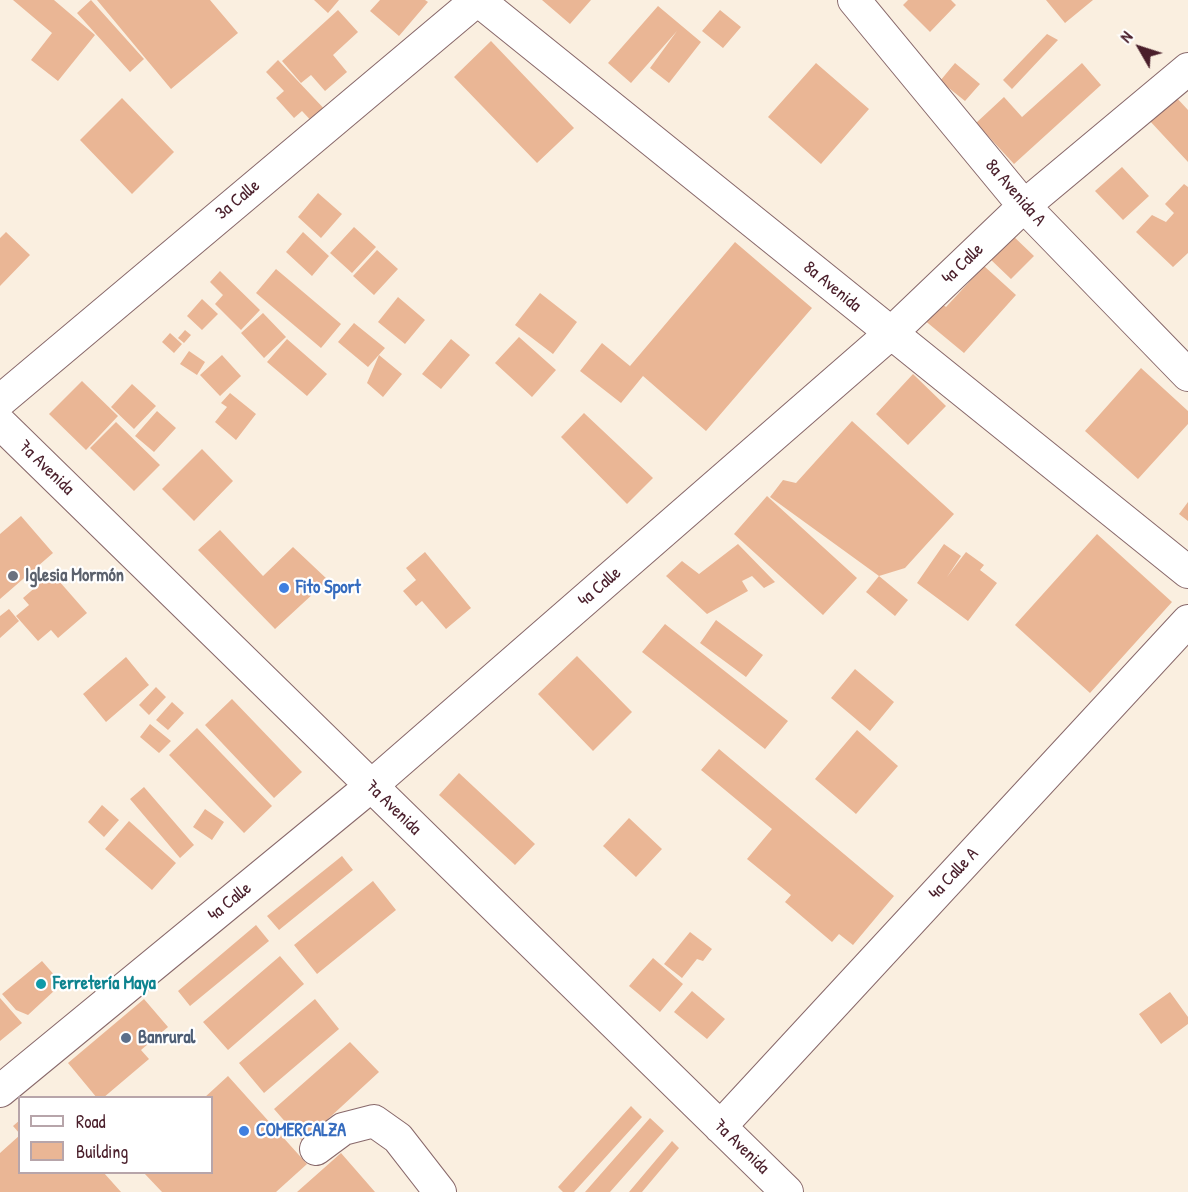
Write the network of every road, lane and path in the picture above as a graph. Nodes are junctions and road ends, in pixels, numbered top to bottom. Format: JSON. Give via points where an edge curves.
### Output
{"nodes":[{"id":1,"x":477,"y":0,"type":"edge"},
{"id":2,"x":854,"y":0,"type":"edge"},
{"id":3,"x":1188,"y":69,"type":"edge"},
{"id":4,"x":1024,"y":206,"type":"junction"},
{"id":5,"x":890,"y":334,"type":"junction"},
{"id":6,"x":1188,"y":375,"type":"edge"},
{"id":7,"x":0,"y":401,"type":"edge"},
{"id":8,"x":0,"y":423,"type":"edge"},
{"id":9,"x":1188,"y":572,"type":"edge"},
{"id":10,"x":1188,"y":621,"type":"edge"},
{"id":11,"x":371,"y":786,"type":"junction"},
{"id":12,"x":0,"y":1090,"type":"edge"},
{"id":13,"x":720,"y":1127,"type":"junction"},
{"id":14,"x":316,"y":1149,"type":"dead end"},
{"id":15,"x":440,"y":1192,"type":"edge"},
{"id":16,"x":787,"y":1192,"type":"edge"}],
"edges":[{"from":1,"to":5,"type":"street","name":"8a Avenida"},
{"from":1,"to":7,"type":"street","name":"3a Calle"},
{"from":2,"to":4,"type":"street","name":"8a Avenida A"},
{"from":3,"to":4,"type":"street","name":"4a Calle"},
{"from":4,"to":5,"type":"street","name":"4a Calle"},
{"from":4,"to":6,"type":"street","name":"8a Avenida A"},
{"from":5,"to":9,"type":"street","name":"8a Avenida"},
{"from":5,"to":11,"type":"street","name":"4a Calle"},
{"from":8,"to":11,"type":"street","name":"7a Avenida"},
{"from":10,"to":13,"type":"street","name":"4a Calle A"},
{"from":11,"to":12,"type":"street","name":"4a Calle"},
{"from":11,"to":13,"type":"street","name":"7a Avenida"},
{"from":13,"to":16,"type":"street","name":"7a Avenida"},
{"from":14,"to":15,"type":"street","via":[[343,1129],[374,1121],[398,1138]]}]}
